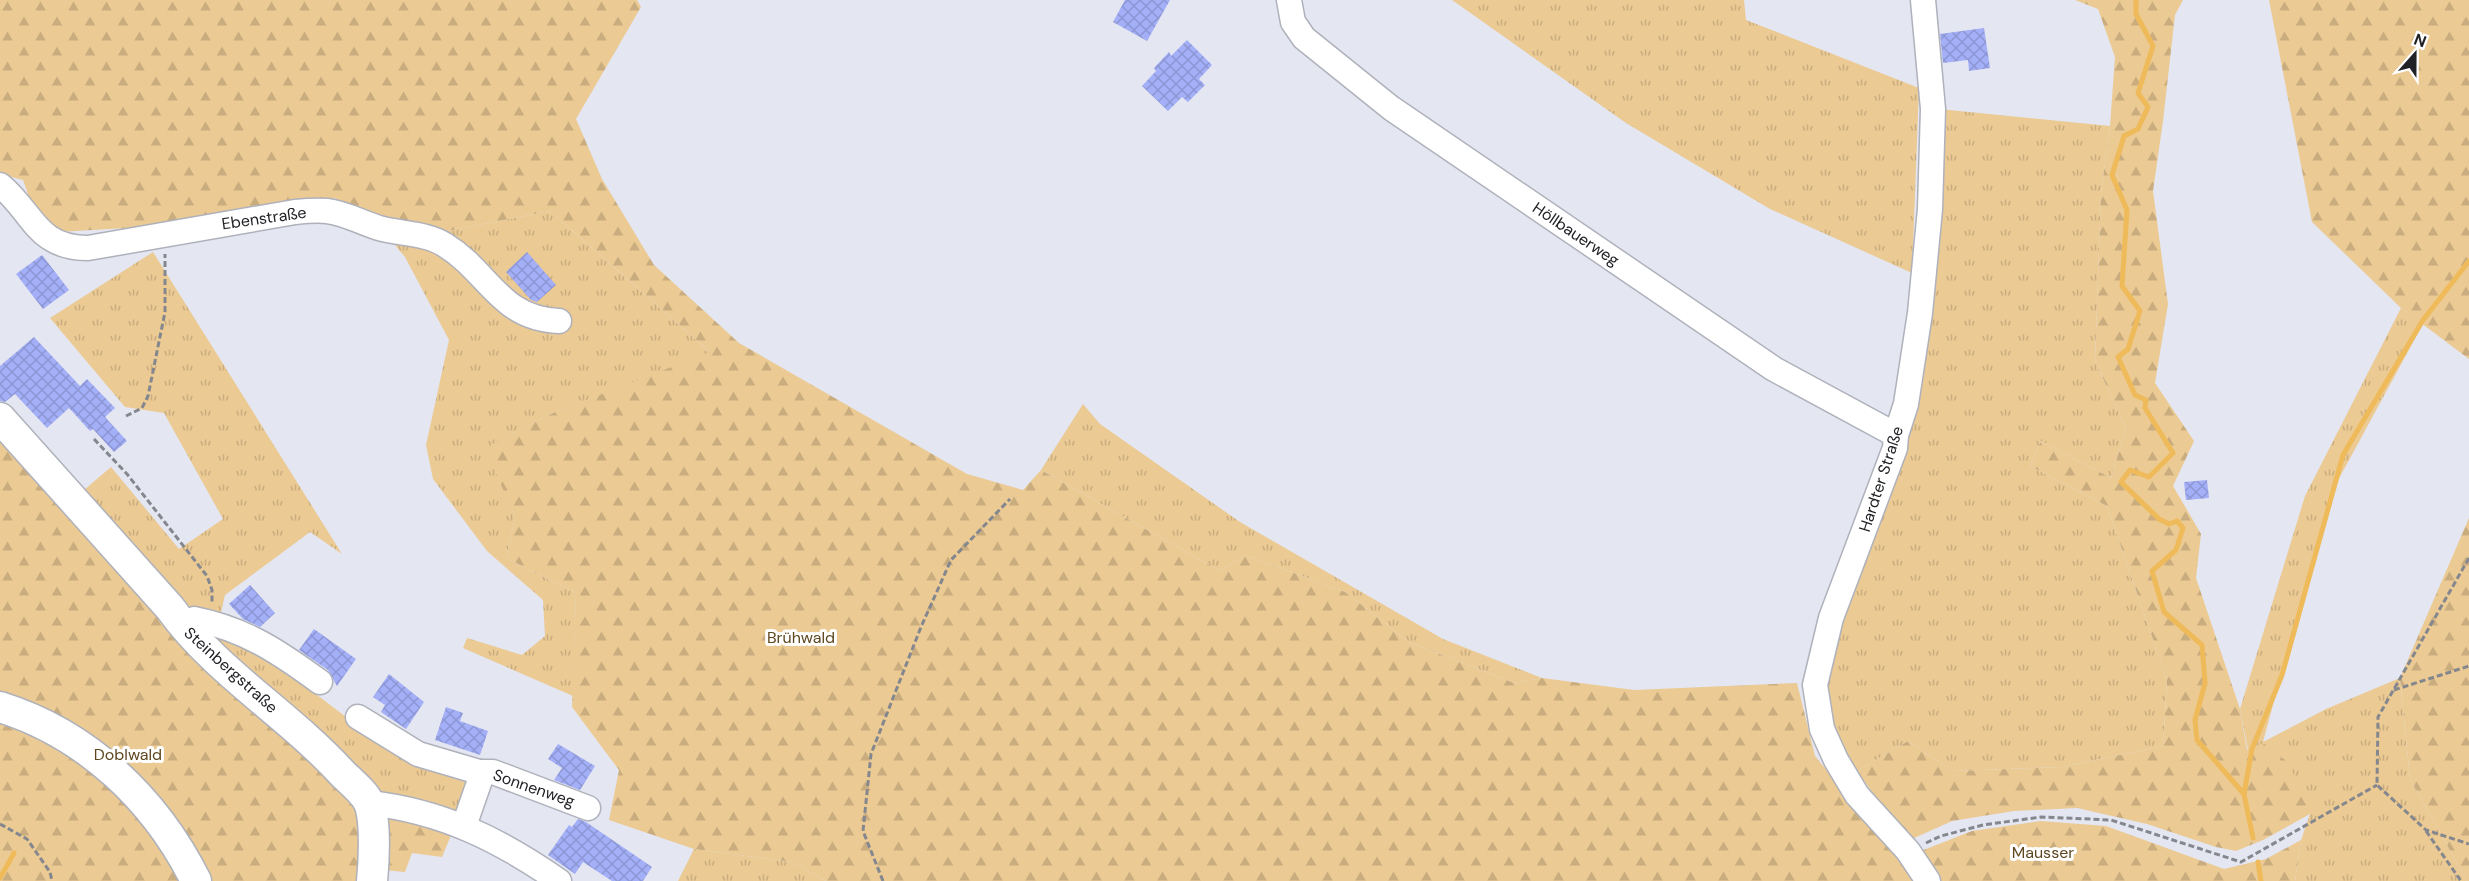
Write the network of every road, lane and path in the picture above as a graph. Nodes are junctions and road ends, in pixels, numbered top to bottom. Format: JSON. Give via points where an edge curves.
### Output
{"nodes":[{"id":1,"x":1289,"y":0,"type":"edge"},
{"id":2,"x":1923,"y":0,"type":"edge"},
{"id":3,"x":0,"y":184,"type":"edge"},
{"id":4,"x":163,"y":234,"type":"junction"},
{"id":5,"x":559,"y":321,"type":"dead end"},
{"id":6,"x":126,"y":416,"type":"dead end"},
{"id":7,"x":0,"y":418,"type":"edge"},
{"id":8,"x":1896,"y":435,"type":"junction"},
{"id":9,"x":94,"y":439,"type":"dead end"},
{"id":10,"x":1010,"y":499,"type":"dead end"},
{"id":11,"x":2469,"y":558,"type":"edge"},
{"id":12,"x":194,"y":624,"type":"junction"},
{"id":13,"x":2469,"y":666,"type":"edge"},
{"id":14,"x":320,"y":682,"type":"dead end"},
{"id":15,"x":2392,"y":691,"type":"junction"},
{"id":16,"x":0,"y":707,"type":"edge"},
{"id":17,"x":358,"y":717,"type":"dead end"},
{"id":18,"x":479,"y":772,"type":"junction"},
{"id":19,"x":2377,"y":785,"type":"junction"},
{"id":20,"x":369,"y":803,"type":"junction"},
{"id":21,"x":588,"y":808,"type":"dead end"},
{"id":22,"x":0,"y":824,"type":"edge"},
{"id":23,"x":464,"y":826,"type":"junction"},
{"id":24,"x":2426,"y":831,"type":"junction"},
{"id":25,"x":2469,"y":844,"type":"edge"},
{"id":26,"x":1908,"y":851,"type":"junction"},
{"id":27,"x":52,"y":881,"type":"edge"},
{"id":28,"x":196,"y":881,"type":"edge"},
{"id":29,"x":372,"y":881,"type":"edge"},
{"id":30,"x":559,"y":881,"type":"edge"},
{"id":31,"x":883,"y":881,"type":"edge"},
{"id":32,"x":1928,"y":881,"type":"edge"},
{"id":33,"x":2461,"y":881,"type":"edge"}],
"edges":[{"from":1,"to":8,"type":"street","name":"Höllbauerweg","via":[[1293,22],[1304,38],[1391,108],[1774,369]]},
{"from":2,"to":8,"type":"street","name":"Hardter Straße","via":[[1932,109],[1930,209],[1920,313],[1906,404]]},
{"from":3,"to":4,"type":"street","name":"Ebenstraße","via":[[48,238],[72,248]]},
{"from":4,"to":5,"type":"street","name":"Ebenstraße","via":[[295,212],[325,211],[384,230],[438,241],[515,309],[543,320]]},
{"from":4,"to":6,"type":"path","via":[[165,312],[157,360],[142,408]]},
{"from":7,"to":12,"type":"main road","name":"Steinbergstraße","via":[[170,608]]},
{"from":8,"to":26,"type":"street","name":"Hardter Straße","via":[[1895,448],[1831,618],[1815,685],[1822,729],[1836,760],[1857,795]]},
{"from":9,"to":12,"type":"path","via":[[127,474],[207,576],[212,601]]},
{"from":10,"to":31,"type":"path","via":[[951,560],[871,754],[863,831]]},
{"from":11,"to":15,"type":"path"},
{"from":12,"to":14,"type":"street","via":[[243,634],[276,650]]},
{"from":12,"to":20,"type":"main road","name":"Steinbergstraße","via":[[243,683],[292,723]]},
{"from":13,"to":15,"type":"path"},
{"from":15,"to":19,"type":"path","via":[[2378,717]]},
{"from":16,"to":28,"type":"main road","via":[[70,739],[114,771],[170,836]]},
{"from":17,"to":18,"type":"street","name":"Sonnenweg","via":[[418,754]]},
{"from":18,"to":21,"type":"street","name":"Sonnenweg","via":[[493,772]]},
{"from":18,"to":23,"type":"street","name":"Sonnenweg","via":[[480,780]]},
{"from":19,"to":24,"type":"path"},
{"from":19,"to":26,"type":"path","via":[[2241,862],[2111,820],[2041,818],[1983,825],[1941,836]]},
{"from":20,"to":23,"type":"street","via":[[413,809]]},
{"from":20,"to":29,"type":"main road","via":[[375,851]]},
{"from":22,"to":27,"type":"path","via":[[27,839]]},
{"from":23,"to":30,"type":"street","via":[[521,855]]},
{"from":24,"to":25,"type":"path"},
{"from":24,"to":33,"type":"path"},
{"from":26,"to":32,"type":"street","name":"Hardter Straße"}]}
